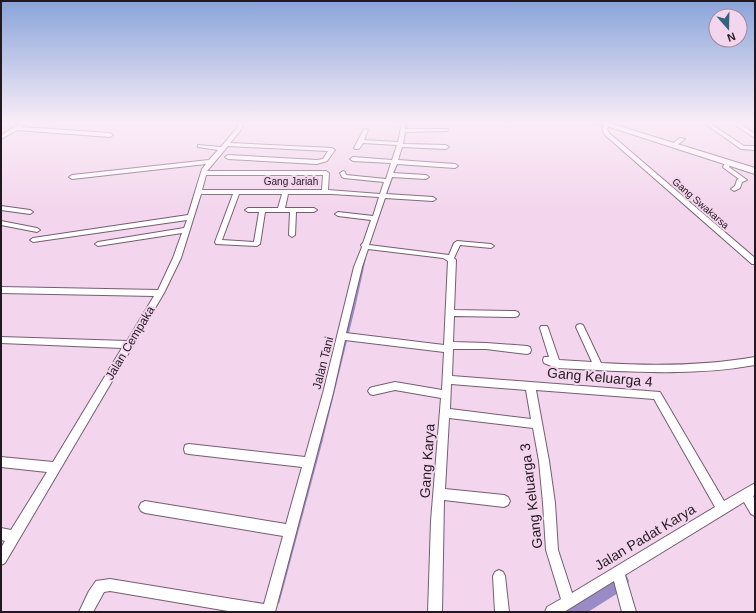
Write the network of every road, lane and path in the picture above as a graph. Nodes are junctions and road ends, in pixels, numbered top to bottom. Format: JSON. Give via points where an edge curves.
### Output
{"nodes":[{"id":1,"x":221,"y":151,"type":"edge"},
{"id":2,"x":260,"y":151,"type":"edge"},
{"id":3,"x":332,"y":151,"type":"edge"},
{"id":4,"x":399,"y":151,"type":"edge"},
{"id":5,"x":626,"y":151,"type":"edge"},
{"id":6,"x":690,"y":151,"type":"edge"},
{"id":7,"x":228,"y":157,"type":"dead end"},
{"id":8,"x":254,"y":158,"type":"junction"},
{"id":9,"x":352,"y":159,"type":"dead end"},
{"id":10,"x":210,"y":162,"type":"junction"},
{"id":11,"x":397,"y":162,"type":"junction"},
{"id":12,"x":727,"y":164,"type":"junction"},
{"id":13,"x":456,"y":166,"type":"dead end"},
{"id":14,"x":755,"y":171,"type":"edge"},
{"id":15,"x":343,"y":172,"type":"dead end"},
{"id":16,"x":204,"y":174,"type":"junction"},
{"id":17,"x":72,"y":177,"type":"dead end"},
{"id":18,"x":391,"y":177,"type":"junction"},
{"id":19,"x":426,"y":177,"type":"dead end"},
{"id":20,"x":734,"y":189,"type":"dead end"},
{"id":21,"x":237,"y":191,"type":"junction"},
{"id":22,"x":286,"y":191,"type":"junction"},
{"id":23,"x":199,"y":192,"type":"junction"},
{"id":24,"x":325,"y":192,"type":"junction"},
{"id":25,"x":385,"y":195,"type":"junction"},
{"id":26,"x":433,"y":199,"type":"dead end"},
{"id":27,"x":1,"y":208,"type":"edge"},
{"id":28,"x":248,"y":210,"type":"dead end"},
{"id":29,"x":262,"y":210,"type":"junction"},
{"id":30,"x":281,"y":210,"type":"junction"},
{"id":31,"x":293,"y":210,"type":"junction"},
{"id":32,"x":314,"y":210,"type":"dead end"},
{"id":33,"x":30,"y":212,"type":"dead end"},
{"id":34,"x":338,"y":214,"type":"dead end"},
{"id":35,"x":191,"y":217,"type":"junction"},
{"id":36,"x":375,"y":218,"type":"junction"},
{"id":37,"x":1,"y":223,"type":"edge"},
{"id":38,"x":36,"y":230,"type":"dead end"},
{"id":39,"x":187,"y":230,"type":"junction"},
{"id":40,"x":292,"y":235,"type":"dead end"},
{"id":41,"x":33,"y":240,"type":"dead end"},
{"id":42,"x":98,"y":244,"type":"dead end"},
{"id":43,"x":367,"y":246,"type":"junction"},
{"id":44,"x":491,"y":246,"type":"dead end"},
{"id":45,"x":450,"y":258,"type":"junction"},
{"id":46,"x":755,"y":262,"type":"edge"},
{"id":47,"x":1,"y":290,"type":"edge"},
{"id":48,"x":160,"y":293,"type":"junction"},
{"id":49,"x":450,"y":313,"type":"junction"},
{"id":50,"x":515,"y":314,"type":"dead end"},
{"id":51,"x":580,"y":327,"type":"dead end"},
{"id":52,"x":544,"y":328,"type":"dead end"},
{"id":53,"x":347,"y":336,"type":"junction"},
{"id":54,"x":1,"y":340,"type":"edge"},
{"id":55,"x":128,"y":345,"type":"junction"},
{"id":56,"x":448,"y":347,"type":"junction"},
{"id":57,"x":527,"y":350,"type":"dead end"},
{"id":58,"x":547,"y":360,"type":"dead end"},
{"id":59,"x":755,"y":361,"type":"edge"},
{"id":60,"x":556,"y":364,"type":"junction"},
{"id":61,"x":598,"y":366,"type":"junction"},
{"id":62,"x":447,"y":380,"type":"junction"},
{"id":63,"x":530,"y":386,"type":"junction"},
{"id":64,"x":373,"y":391,"type":"dead end"},
{"id":65,"x":445,"y":395,"type":"junction"},
{"id":66,"x":444,"y":413,"type":"junction"},
{"id":67,"x":537,"y":424,"type":"junction"},
{"id":68,"x":188,"y":449,"type":"dead end"},
{"id":69,"x":1,"y":462,"type":"edge"},
{"id":70,"x":309,"y":463,"type":"junction"},
{"id":71,"x":56,"y":468,"type":"junction"},
{"id":72,"x":439,"y":494,"type":"junction"},
{"id":73,"x":752,"y":500,"type":"edge"},
{"id":74,"x":504,"y":501,"type":"dead end"},
{"id":75,"x":145,"y":507,"type":"dead end"},
{"id":76,"x":722,"y":509,"type":"junction"},
{"id":77,"x":291,"y":532,"type":"junction"},
{"id":78,"x":1,"y":534,"type":"edge"},
{"id":79,"x":14,"y":537,"type":"junction"},
{"id":80,"x":1,"y":559,"type":"edge"},
{"id":81,"x":618,"y":571,"type":"junction"},
{"id":82,"x":499,"y":576,"type":"dead end"},
{"id":83,"x":568,"y":601,"type":"junction"},
{"id":84,"x":86,"y":612,"type":"edge"},
{"id":85,"x":268,"y":612,"type":"edge"},
{"id":86,"x":435,"y":612,"type":"edge"},
{"id":87,"x":502,"y":612,"type":"edge"},
{"id":88,"x":552,"y":612,"type":"edge"},
{"id":89,"x":630,"y":612,"type":"edge"}],
"edges":[{"from":1,"to":10,"type":"street","name":"Jalan Cempaka"},
{"from":2,"to":8,"type":"street"},
{"from":3,"to":8,"type":"street","via":[[325,160],[317,162]]},
{"from":4,"to":11,"type":"street","name":"Jalan Tani"},
{"from":5,"to":46,"type":"street","name":"Gang Swakarsa"},
{"from":6,"to":12,"type":"main road"},
{"from":7,"to":8,"type":"street"},
{"from":9,"to":11,"type":"street"},
{"from":10,"to":16,"type":"street","name":"Jalan Cempaka"},
{"from":10,"to":17,"type":"street"},
{"from":11,"to":13,"type":"street"},
{"from":11,"to":18,"type":"street","name":"Jalan Tani"},
{"from":12,"to":14,"type":"main road"},
{"from":12,"to":20,"type":"street","via":[[744,180],[739,181],[738,187]]},
{"from":15,"to":18,"type":"street","via":[[344,176],[352,178]]},
{"from":16,"to":23,"type":"street","name":"Jalan Cempaka"},
{"from":16,"to":24,"type":"street","via":[[326,173]]},
{"from":18,"to":19,"type":"street"},
{"from":18,"to":25,"type":"street","name":"Jalan Tani"},
{"from":21,"to":22,"type":"street","name":"Gang Jariah"},
{"from":21,"to":23,"type":"street","name":"Gang Jariah"},
{"from":21,"to":29,"type":"street","via":[[218,242],[257,244]]},
{"from":22,"to":24,"type":"street","name":"Gang Jariah"},
{"from":22,"to":30,"type":"street"},
{"from":23,"to":35,"type":"street","name":"Jalan Cempaka"},
{"from":24,"to":25,"type":"street","name":"Gang Jariah"},
{"from":25,"to":26,"type":"street","name":"Gang Jariah"},
{"from":25,"to":36,"type":"street","name":"Jalan Tani"},
{"from":27,"to":33,"type":"street"},
{"from":28,"to":29,"type":"street"},
{"from":29,"to":30,"type":"street"},
{"from":30,"to":31,"type":"street"},
{"from":31,"to":32,"type":"street"},
{"from":31,"to":40,"type":"street"},
{"from":34,"to":36,"type":"street"},
{"from":35,"to":39,"type":"street","name":"Jalan Cempaka"},
{"from":35,"to":41,"type":"street"},
{"from":36,"to":43,"type":"street","name":"Jalan Tani"},
{"from":37,"to":38,"type":"street"},
{"from":39,"to":42,"type":"street"},
{"from":39,"to":48,"type":"street","name":"Jalan Cempaka"},
{"from":43,"to":45,"type":"street"},
{"from":43,"to":53,"type":"street","name":"Jalan Tani"},
{"from":44,"to":45,"type":"street","via":[[457,243]]},
{"from":45,"to":49,"type":"street","name":"Gang Karya"},
{"from":47,"to":48,"type":"street"},
{"from":48,"to":55,"type":"street","name":"Jalan Cempaka"},
{"from":49,"to":50,"type":"street"},
{"from":49,"to":56,"type":"street","name":"Gang Karya"},
{"from":51,"to":61,"type":"street"},
{"from":52,"to":60,"type":"street"},
{"from":53,"to":56,"type":"street"},
{"from":53,"to":70,"type":"street","name":"Jalan Tani"},
{"from":54,"to":55,"type":"street"},
{"from":55,"to":71,"type":"street","name":"Jalan Cempaka"},
{"from":56,"to":57,"type":"street","via":[[486,346]]},
{"from":56,"to":62,"type":"street","name":"Gang Karya"},
{"from":58,"to":60,"type":"street"},
{"from":59,"to":61,"type":"street","via":[[703,367]]},
{"from":60,"to":61,"type":"street"},
{"from":62,"to":63,"type":"street"},
{"from":62,"to":65,"type":"street","name":"Gang Karya"},
{"from":63,"to":67,"type":"street","name":"Gang Keluarga 3"},
{"from":63,"to":76,"type":"street","name":"Gang Keluarga 4","via":[[657,395]]},
{"from":64,"to":65,"type":"street","via":[[395,386]]},
{"from":65,"to":66,"type":"street","name":"Gang Karya"},
{"from":66,"to":67,"type":"street"},
{"from":66,"to":72,"type":"street","name":"Gang Karya"},
{"from":67,"to":83,"type":"street","name":"Gang Keluarga 3","via":[[549,503],[552,550]]},
{"from":68,"to":70,"type":"street"},
{"from":69,"to":71,"type":"street"},
{"from":70,"to":77,"type":"street","name":"Jalan Tani"},
{"from":71,"to":79,"type":"street","name":"Jalan Cempaka"},
{"from":72,"to":74,"type":"street"},
{"from":72,"to":86,"type":"street","name":"Gang Karya"},
{"from":73,"to":76,"type":"street","name":"Jalan Padat Karya"},
{"from":75,"to":77,"type":"street"},
{"from":76,"to":81,"type":"street","name":"Jalan Padat Karya"},
{"from":77,"to":85,"type":"street","name":"Jalan Tani"},
{"from":78,"to":79,"type":"street"},
{"from":79,"to":80,"type":"street","name":"Jalan Cempaka"},
{"from":81,"to":83,"type":"street","name":"Jalan Padat Karya"},
{"from":81,"to":89,"type":"street"},
{"from":82,"to":87,"type":"street"},
{"from":83,"to":88,"type":"street","name":"Jalan Padat Karya"},
{"from":84,"to":85,"type":"street","via":[[101,586],[110,584]]}]}
